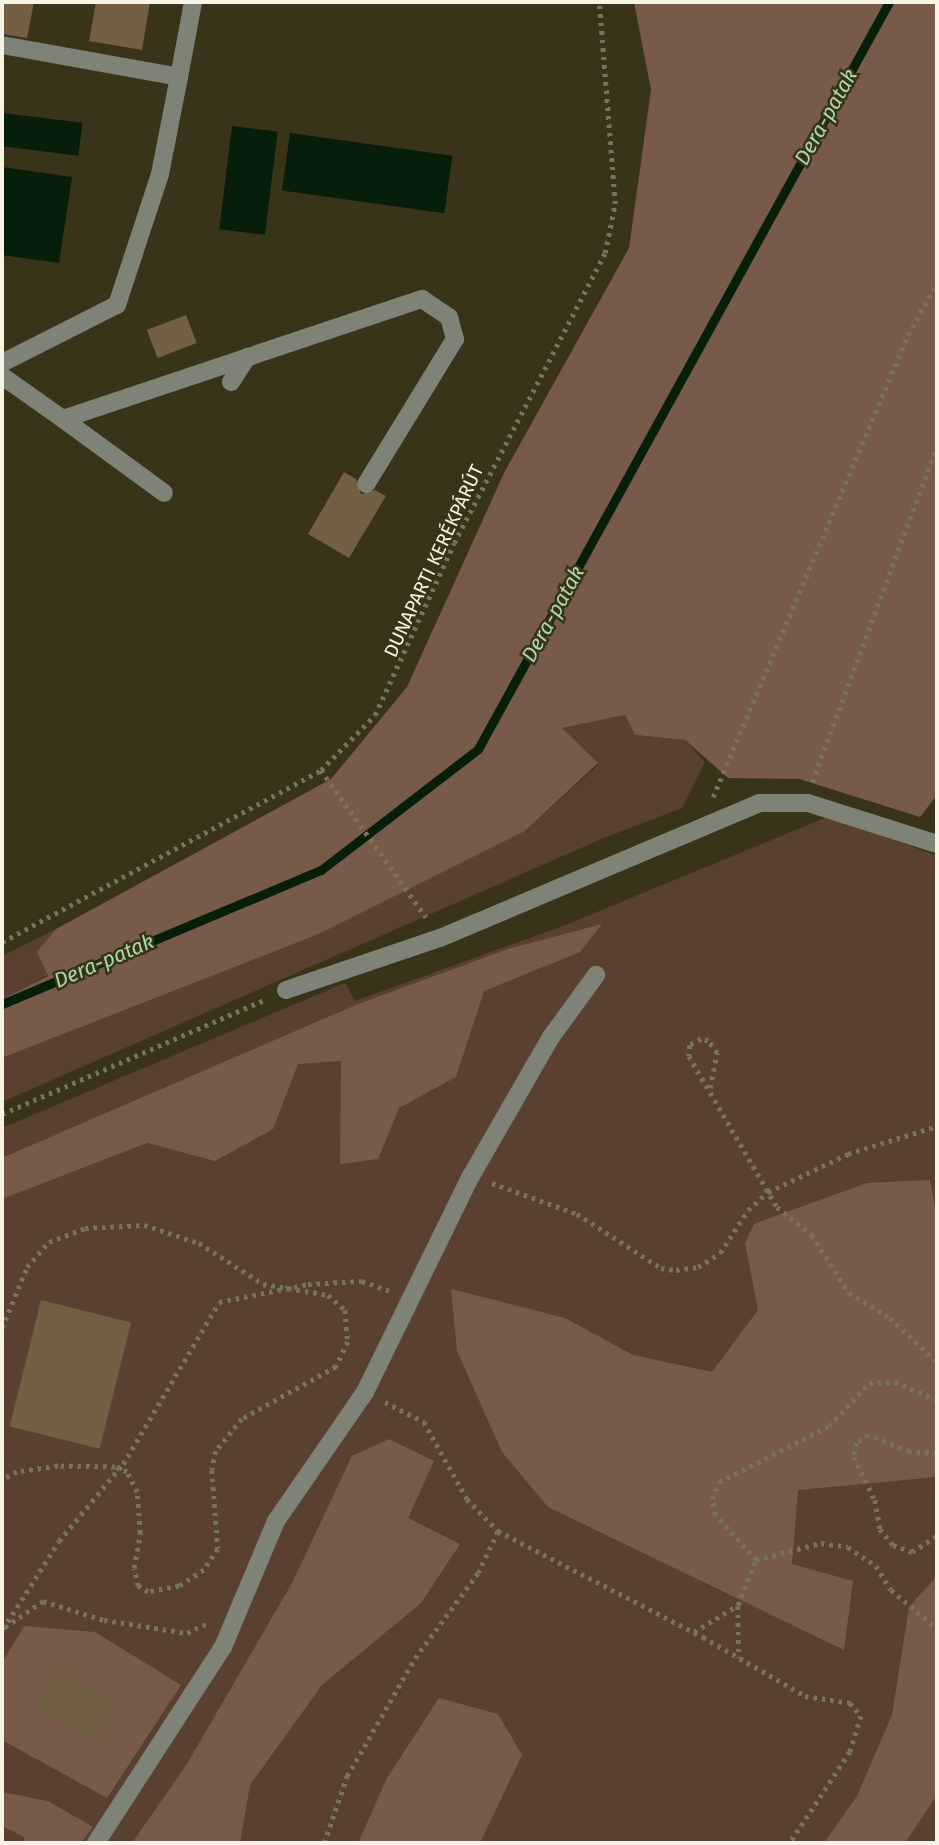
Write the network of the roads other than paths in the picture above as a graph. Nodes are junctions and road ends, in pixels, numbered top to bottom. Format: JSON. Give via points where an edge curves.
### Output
{"nodes":[{"id":1,"x":193,"y":2,"type":"edge"},
{"id":2,"x":2,"y":45,"type":"edge"},
{"id":3,"x":179,"y":77,"type":"junction"},
{"id":4,"x":247,"y":357,"type":"junction"},
{"id":5,"x":2,"y":363,"type":"edge"},
{"id":6,"x":2,"y":376,"type":"edge"},
{"id":7,"x":231,"y":382,"type":"dead end"},
{"id":8,"x":63,"y":419,"type":"junction"},
{"id":9,"x":366,"y":484,"type":"dead end"},
{"id":10,"x":164,"y":493,"type":"dead end"},
{"id":11,"x":937,"y":844,"type":"edge"},
{"id":12,"x":596,"y":975,"type":"dead end"},
{"id":13,"x":286,"y":990,"type":"road end"},
{"id":14,"x":96,"y":1843,"type":"edge"}],
"edges":[{"from":1,"to":3,"type":"street"},
{"from":2,"to":3,"type":"street"},
{"from":3,"to":5,"type":"street","via":[[160,174],[117,305]]},
{"from":4,"to":7,"type":"street"},
{"from":4,"to":8,"type":"street"},
{"from":4,"to":9,"type":"street","via":[[422,299],[449,317],[455,339]]},
{"from":6,"to":8,"type":"street"},
{"from":8,"to":10,"type":"street"},
{"from":11,"to":13,"type":"street","via":[[808,803],[758,803],[440,938]]},
{"from":12,"to":14,"type":"street","via":[[551,1037],[471,1176],[365,1392],[276,1521],[223,1647]]}]}
